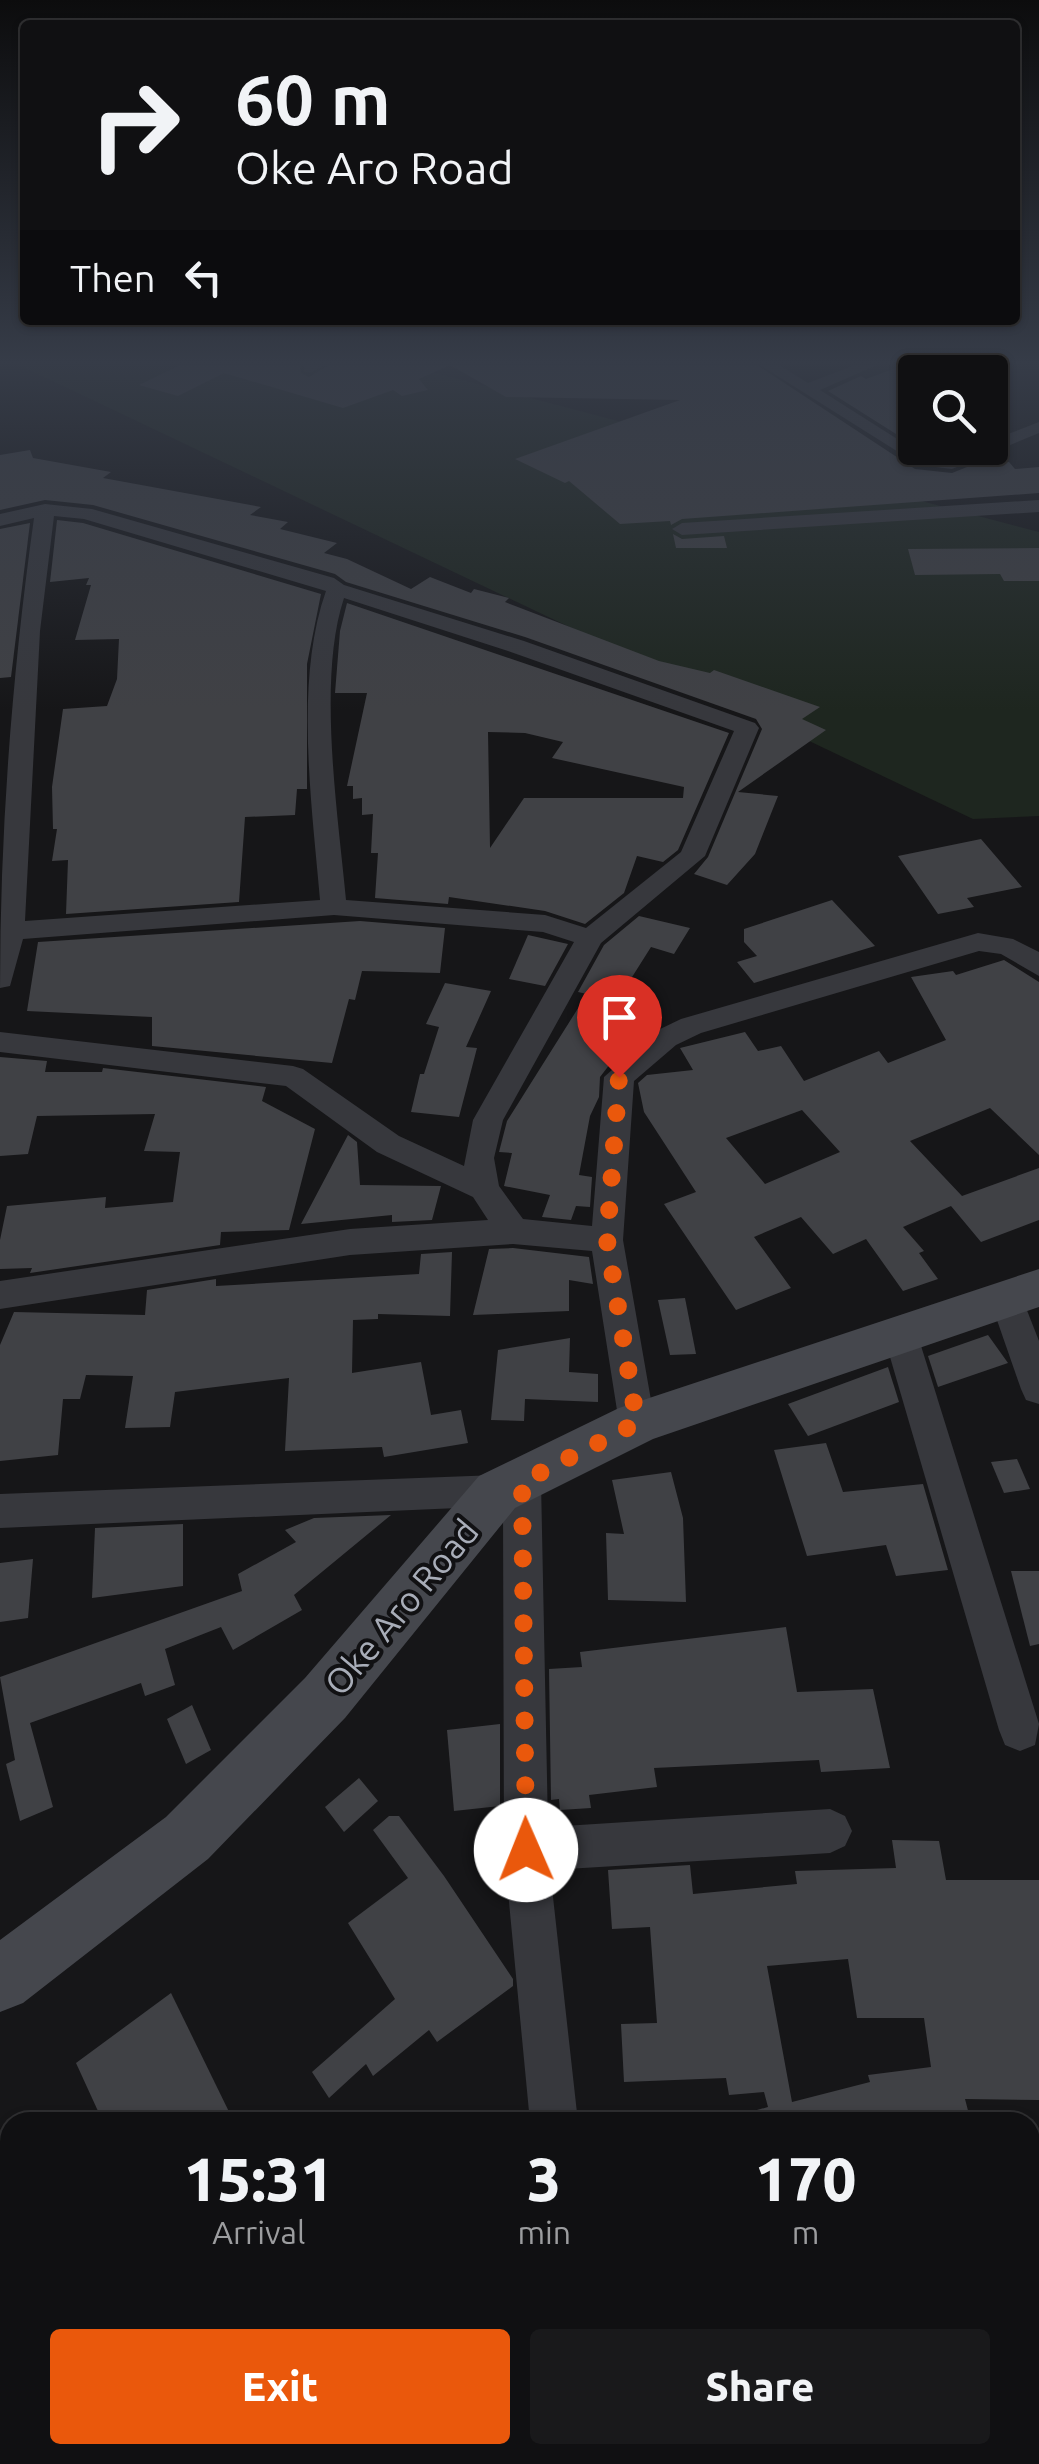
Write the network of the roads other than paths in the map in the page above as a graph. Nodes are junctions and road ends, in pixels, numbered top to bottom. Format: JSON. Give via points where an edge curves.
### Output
{"nodes":[{"id":1,"x":1039,"y":506,"type":"edge"},
{"id":2,"x":45,"y":510,"type":"junction"},
{"id":3,"x":0,"y":520,"type":"edge"},
{"id":4,"x":682,"y":529,"type":"dead end"},
{"id":5,"x":337,"y":589,"type":"junction"},
{"id":6,"x":29,"y":631,"type":"junction"},
{"id":7,"x":0,"y":638,"type":"edge"},
{"id":8,"x":10,"y":782,"type":"edge"},
{"id":9,"x":334,"y":908,"type":"junction"},
{"id":10,"x":11,"y":931,"type":"junction"},
{"id":11,"x":590,"y":938,"type":"junction"},
{"id":12,"x":1039,"y":967,"type":"edge"},
{"id":13,"x":0,"y":979,"type":"edge"},
{"id":14,"x":0,"y":1042,"type":"edge"},
{"id":15,"x":484,"y":1189,"type":"junction"},
{"id":16,"x":513,"y":1230,"type":"junction"},
{"id":17,"x":607,"y":1240,"type":"junction"},
{"id":18,"x":0,"y":1294,"type":"edge"},
{"id":19,"x":1023,"y":1294,"type":"edge"},
{"id":20,"x":900,"y":1333,"type":"junction"},
{"id":21,"x":1039,"y":1390,"type":"edge"},
{"id":22,"x":637,"y":1423,"type":"junction"},
{"id":23,"x":509,"y":1487,"type":"junction"},
{"id":24,"x":0,"y":1511,"type":"edge"},
{"id":25,"x":1020,"y":1730,"type":"dead end"},
{"id":26,"x":830,"y":1831,"type":"dead end"},
{"id":27,"x":526,"y":1850,"type":"junction"},
{"id":28,"x":0,"y":1980,"type":"edge"},
{"id":29,"x":553,"y":2112,"type":"edge"}],
"edges":[{"from":1,"to":4,"type":"street"},
{"from":2,"to":3,"type":"street"},
{"from":2,"to":5,"type":"street","via":[[151,530]]},
{"from":2,"to":6,"type":"street"},
{"from":5,"to":9,"type":"street","via":[[323,670],[324,805]]},
{"from":5,"to":11,"type":"street","via":[[747,728],[692,856]]},
{"from":6,"to":7,"type":"street"},
{"from":6,"to":8,"type":"street"},
{"from":8,"to":10,"type":"street"},
{"from":9,"to":10,"type":"street"},
{"from":9,"to":11,"type":"street","via":[[545,924]]},
{"from":10,"to":13,"type":"street"},
{"from":11,"to":15,"type":"street","via":[[488,1120],[478,1158]]},
{"from":12,"to":17,"type":"street","via":[[1024,952],[978,942],[666,1038],[619,1077]]},
{"from":14,"to":15,"type":"street","via":[[292,1076],[388,1144]]},
{"from":15,"to":16,"type":"street"},
{"from":16,"to":17,"type":"street"},
{"from":16,"to":18,"type":"street","via":[[350,1242]]},
{"from":17,"to":22,"type":"street"},
{"from":19,"to":20,"type":"main road","name":"Oke Aro Road"},
{"from":19,"to":21,"type":"street"},
{"from":20,"to":22,"type":"main road","name":"Oke Aro Road"},
{"from":20,"to":25,"type":"street"},
{"from":22,"to":23,"type":"main road","name":"Oke Aro Road"},
{"from":23,"to":24,"type":"street"},
{"from":23,"to":27,"type":"street"},
{"from":23,"to":28,"type":"main road","name":"Oke Aro Road","via":[[325,1698],[187,1838]]},
{"from":26,"to":27,"type":"street"},
{"from":27,"to":29,"type":"street"}]}
